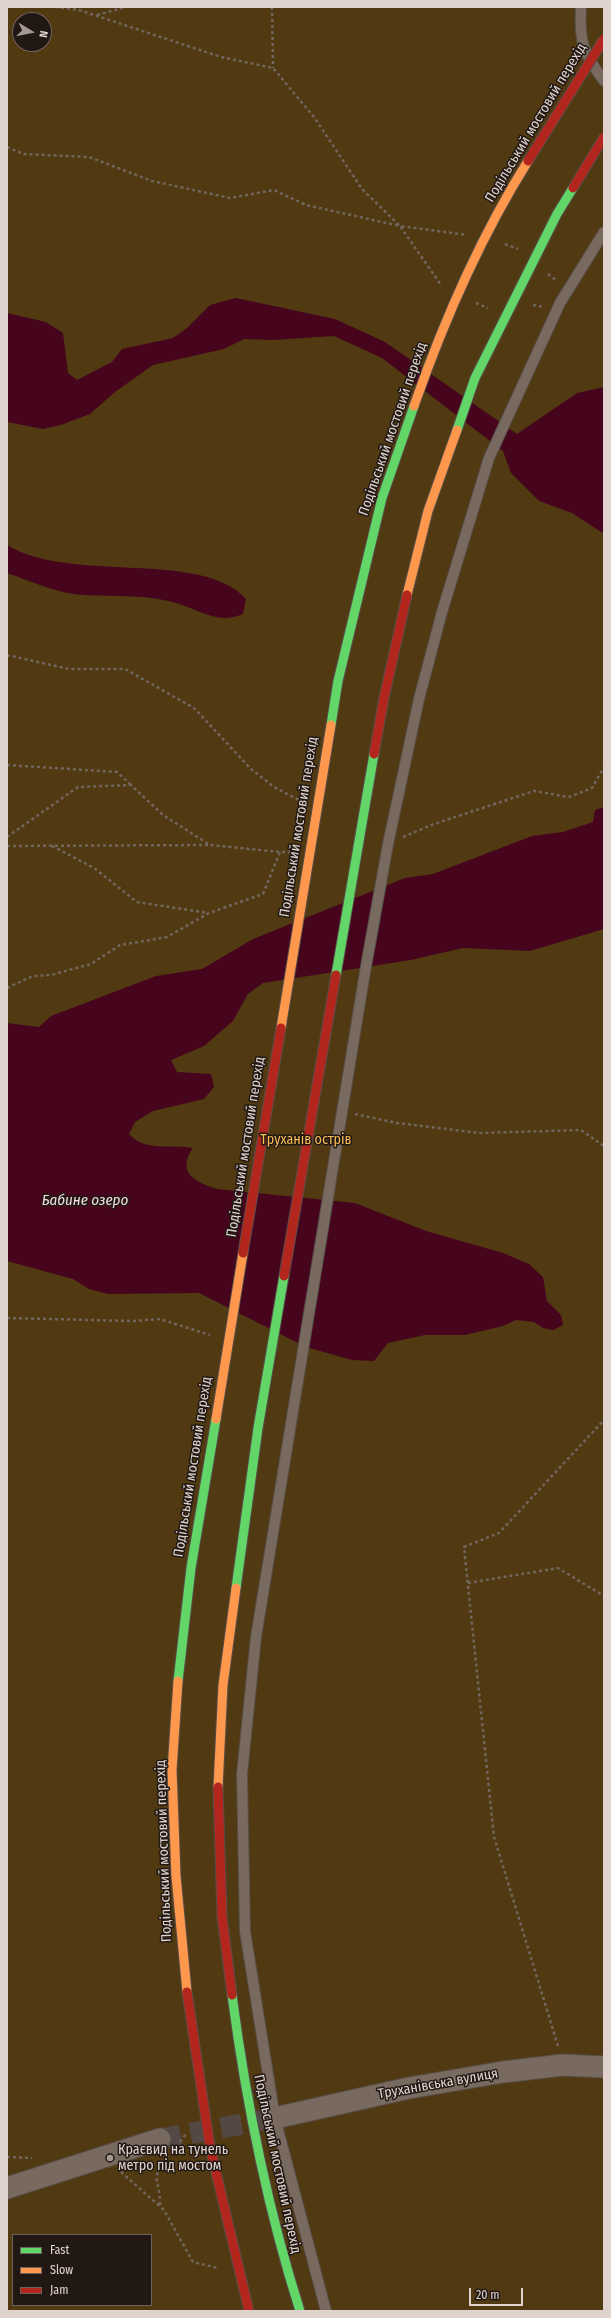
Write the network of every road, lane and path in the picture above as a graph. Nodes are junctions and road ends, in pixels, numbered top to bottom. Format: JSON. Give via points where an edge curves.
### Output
{"nodes":[{"id":1,"x":55,"y":7,"type":"edge"},
{"id":2,"x":126,"y":7,"type":"edge"},
{"id":3,"x":272,"y":7,"type":"edge"},
{"id":4,"x":581,"y":7,"type":"edge"},
{"id":5,"x":96,"y":15,"type":"junction"},
{"id":6,"x":604,"y":39,"type":"edge"},
{"id":7,"x":273,"y":68,"type":"junction"},
{"id":8,"x":604,"y":81,"type":"edge"},
{"id":9,"x":604,"y":137,"type":"edge"},
{"id":10,"x":7,"y":147,"type":"edge"},
{"id":11,"x":400,"y":226,"type":"junction"},
{"id":12,"x":604,"y":232,"type":"edge"},
{"id":13,"x":469,"y":235,"type":"dead end"},
{"id":14,"x":500,"y":242,"type":"dead end"},
{"id":15,"x":521,"y":251,"type":"dead end"},
{"id":16,"x":544,"y":271,"type":"dead end"},
{"id":17,"x":568,"y":290,"type":"junction"},
{"id":18,"x":7,"y":655,"type":"edge"},
{"id":19,"x":7,"y":765,"type":"edge"},
{"id":20,"x":604,"y":766,"type":"edge"},
{"id":21,"x":131,"y":785,"type":"junction"},
{"id":22,"x":301,"y":802,"type":"dead end"},
{"id":23,"x":7,"y":836,"type":"edge"},
{"id":24,"x":388,"y":844,"type":"junction"},
{"id":25,"x":51,"y":845,"type":"junction"},
{"id":26,"x":210,"y":845,"type":"junction"},
{"id":27,"x":7,"y":846,"type":"edge"},
{"id":28,"x":296,"y":851,"type":"dead end"},
{"id":29,"x":280,"y":852,"type":"junction"},
{"id":30,"x":209,"y":913,"type":"junction"},
{"id":31,"x":7,"y":988,"type":"edge"},
{"id":32,"x":343,"y":1111,"type":"junction"},
{"id":33,"x":604,"y":1146,"type":"edge"},
{"id":34,"x":7,"y":1318,"type":"edge"},
{"id":35,"x":212,"y":1335,"type":"dead end"},
{"id":36,"x":604,"y":1420,"type":"edge"},
{"id":37,"x":468,"y":1583,"type":"junction"},
{"id":38,"x":604,"y":1596,"type":"edge"},
{"id":39,"x":563,"y":2065,"type":"junction"},
{"id":40,"x":604,"y":2067,"type":"edge"},
{"id":41,"x":275,"y":2118,"type":"junction"},
{"id":42,"x":186,"y":2134,"type":"dead end"},
{"id":43,"x":170,"y":2145,"type":"junction"},
{"id":44,"x":104,"y":2157,"type":"junction"},
{"id":45,"x":7,"y":2188,"type":"edge"},
{"id":46,"x":160,"y":2206,"type":"junction"},
{"id":47,"x":223,"y":2270,"type":"dead end"},
{"id":48,"x":249,"y":2311,"type":"edge"},
{"id":49,"x":300,"y":2311,"type":"edge"},
{"id":50,"x":326,"y":2311,"type":"edge"}],
"edges":[{"from":1,"to":5,"type":"path"},
{"from":2,"to":5,"type":"path"},
{"from":3,"to":7,"type":"path"},
{"from":4,"to":8,"type":"lane","via":[[580,33],[588,60]]},
{"from":5,"to":7,"type":"path","via":[[221,57]]},
{"from":6,"to":48,"type":"main road","name":"Подільський мостовий перехід","bridge":true,"via":[[508,193],[438,340],[382,498],[338,681],[192,1560],[180,1654],[172,1770],[176,1876],[184,1973],[209,2139]]},
{"from":7,"to":11,"type":"path","via":[[314,117],[362,189]]},
{"from":9,"to":49,"type":"main road","name":"Подільський мостовий перехід","bridge":true,"via":[[557,214],[475,378],[428,511],[384,698],[257,1436],[223,1685],[218,1759],[222,1916],[242,2073],[259,2163],[283,2258]]},
{"from":10,"to":11,"type":"path","via":[[24,154],[89,158],[152,181],[230,198],[274,190],[306,205]]},
{"from":11,"to":13,"type":"path"},
{"from":12,"to":17,"type":"lane"},
{"from":14,"to":15,"type":"path","via":[[515,246]]},
{"from":16,"to":17,"type":"path"},
{"from":17,"to":24,"type":"lane","via":[[489,458],[419,699]]},
{"from":18,"to":22,"type":"path","via":[[69,668],[124,669],[194,708],[251,769],[274,787]]},
{"from":19,"to":21,"type":"path","via":[[117,772]]},
{"from":20,"to":24,"type":"path","via":[[592,788],[569,797],[534,791],[434,824]]},
{"from":21,"to":23,"type":"path","via":[[78,787]]},
{"from":21,"to":26,"type":"path","via":[[163,815]]},
{"from":24,"to":32,"type":"lane"},
{"from":25,"to":26,"type":"path"},
{"from":25,"to":27,"type":"path"},
{"from":25,"to":30,"type":"path","via":[[94,868],[137,902]]},
{"from":26,"to":29,"type":"path"},
{"from":28,"to":29,"type":"path"},
{"from":29,"to":30,"type":"path","via":[[263,894]]},
{"from":30,"to":31,"type":"path","via":[[167,937],[120,945],[91,964],[51,975],[33,976]]},
{"from":32,"to":33,"type":"path","via":[[397,1123],[479,1133],[581,1130]]},
{"from":32,"to":41,"type":"lane","via":[[256,1637],[242,1774],[245,1931]]},
{"from":34,"to":35,"type":"path","via":[[160,1319]]},
{"from":36,"to":37,"type":"path","via":[[499,1533],[464,1548]]},
{"from":37,"to":38,"type":"path","via":[[558,1568]]},
{"from":37,"to":39,"type":"path","via":[[494,1838]]},
{"from":39,"to":40,"type":"street","name":"Труханівська вулиця"},
{"from":39,"to":41,"type":"street","name":"Труханівська вулиця","via":[[409,2088]]},
{"from":41,"to":50,"type":"lane"},
{"from":42,"to":43,"type":"path"},
{"from":43,"to":44,"type":"street"},
{"from":43,"to":46,"type":"path","via":[[155,2178]]},
{"from":44,"to":45,"type":"street"},
{"from":44,"to":46,"type":"path"},
{"from":46,"to":47,"type":"path","via":[[193,2262]]}]}
